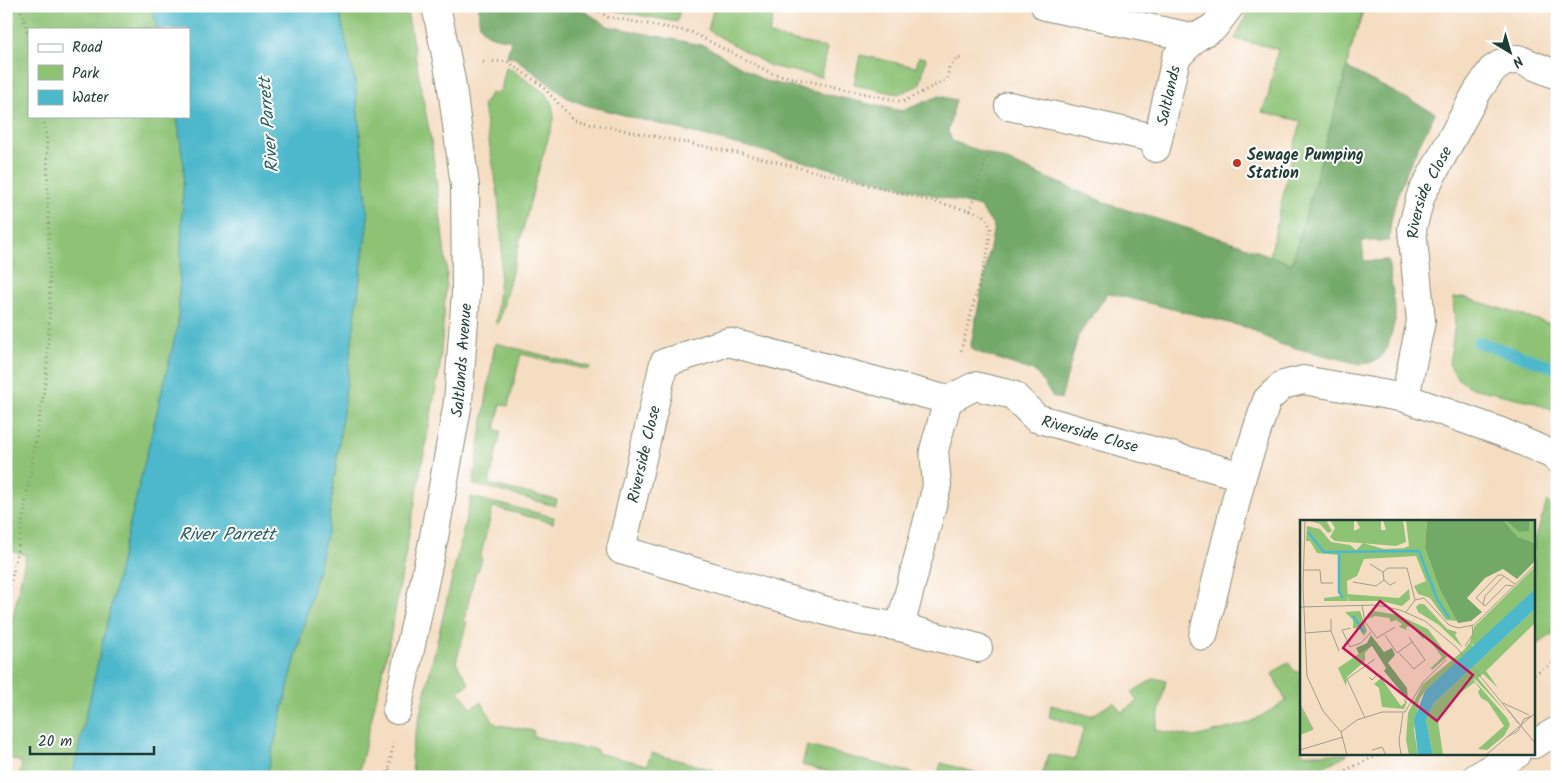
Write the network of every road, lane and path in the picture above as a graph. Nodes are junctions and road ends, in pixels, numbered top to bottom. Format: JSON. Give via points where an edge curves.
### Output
{"nodes":[{"id":1,"x":20,"y":6,"type":"edge"},
{"id":2,"x":436,"y":6,"type":"edge"},
{"id":3,"x":591,"y":6,"type":"edge"},
{"id":4,"x":1044,"y":6,"type":"edge"},
{"id":5,"x":1230,"y":6,"type":"edge"},
{"id":6,"x":28,"y":34,"type":"edge"},
{"id":7,"x":1195,"y":38,"type":"junction"},
{"id":8,"x":964,"y":58,"type":"dead end"},
{"id":9,"x":448,"y":62,"type":"junction"},
{"id":10,"x":1557,"y":75,"type":"edge"},
{"id":11,"x":1009,"y":106,"type":"dead end"},
{"id":12,"x":43,"y":118,"type":"edge"},
{"id":13,"x":988,"y":154,"type":"dead end"},
{"id":14,"x":970,"y":211,"type":"junction"},
{"id":15,"x":1405,"y":398,"type":"junction"},
{"id":16,"x":948,"y":400,"type":"junction"},
{"id":17,"x":1557,"y":459,"type":"edge"},
{"id":18,"x":1242,"y":476,"type":"junction"},
{"id":19,"x":6,"y":605,"type":"edge"},
{"id":20,"x":900,"y":627,"type":"junction"},
{"id":21,"x":1203,"y":636,"type":"dead end"},
{"id":22,"x":978,"y":648,"type":"dead end"},
{"id":23,"x":1557,"y":661,"type":"edge"},
{"id":24,"x":1536,"y":673,"type":"edge"},
{"id":25,"x":397,"y":710,"type":"dead end"},
{"id":26,"x":1557,"y":731,"type":"edge"},
{"id":27,"x":1536,"y":743,"type":"edge"},
{"id":28,"x":1376,"y":756,"type":"edge"},
{"id":29,"x":1514,"y":756,"type":"edge"},
{"id":30,"x":389,"y":770,"type":"dead end"},
{"id":31,"x":393,"y":777,"type":"edge"},
{"id":32,"x":1332,"y":777,"type":"edge"},
{"id":33,"x":1477,"y":777,"type":"edge"}],
"edges":[{"from":1,"to":6,"type":"path"},
{"from":2,"to":9,"type":"street","name":"Saltlands Avenue"},
{"from":3,"to":8,"type":"path","via":[[608,17],[691,32],[771,74],[903,102],[947,79],[948,68],[956,59]]},
{"from":4,"to":7,"type":"street"},
{"from":5,"to":7,"type":"street","name":"Saltlands","via":[[1214,27]]},
{"from":7,"to":11,"type":"street","name":"Saltlands","via":[[1176,58],[1157,143]]},
{"from":9,"to":14,"type":"path","via":[[507,61],[541,85],[574,120],[757,157]]},
{"from":9,"to":25,"type":"street","name":"Saltlands Avenue","via":[[466,186],[466,293],[458,402],[434,537]]},
{"from":10,"to":15,"type":"street","name":"Riverside Close","via":[[1518,59],[1504,62],[1492,70],[1476,92],[1421,195],[1412,229],[1421,321]]},
{"from":12,"to":19,"type":"path","via":[[47,142],[50,309],[46,378]]},
{"from":13,"to":14,"type":"path"},
{"from":14,"to":16,"type":"path","via":[[983,214],[991,228],[988,251]]},
{"from":15,"to":17,"type":"street","via":[[1501,432]]},
{"from":15,"to":18,"type":"street","via":[[1303,380],[1283,385],[1267,400]]},
{"from":16,"to":18,"type":"street","name":"Riverside Close","via":[[975,386],[1013,396],[1036,418]]},
{"from":16,"to":20,"type":"street","via":[[934,450],[937,486]]},
{"from":16,"to":20,"type":"street","name":"Riverside Close","via":[[728,342],[664,364],[621,550],[857,620]]},
{"from":18,"to":21,"type":"street"},
{"from":20,"to":22,"type":"street","name":"Riverside Close"},
{"from":23,"to":24,"type":"path"},
{"from":26,"to":27,"type":"street"},
{"from":28,"to":32,"type":"path"},
{"from":29,"to":33,"type":"street"},
{"from":30,"to":31,"type":"path"}]}
